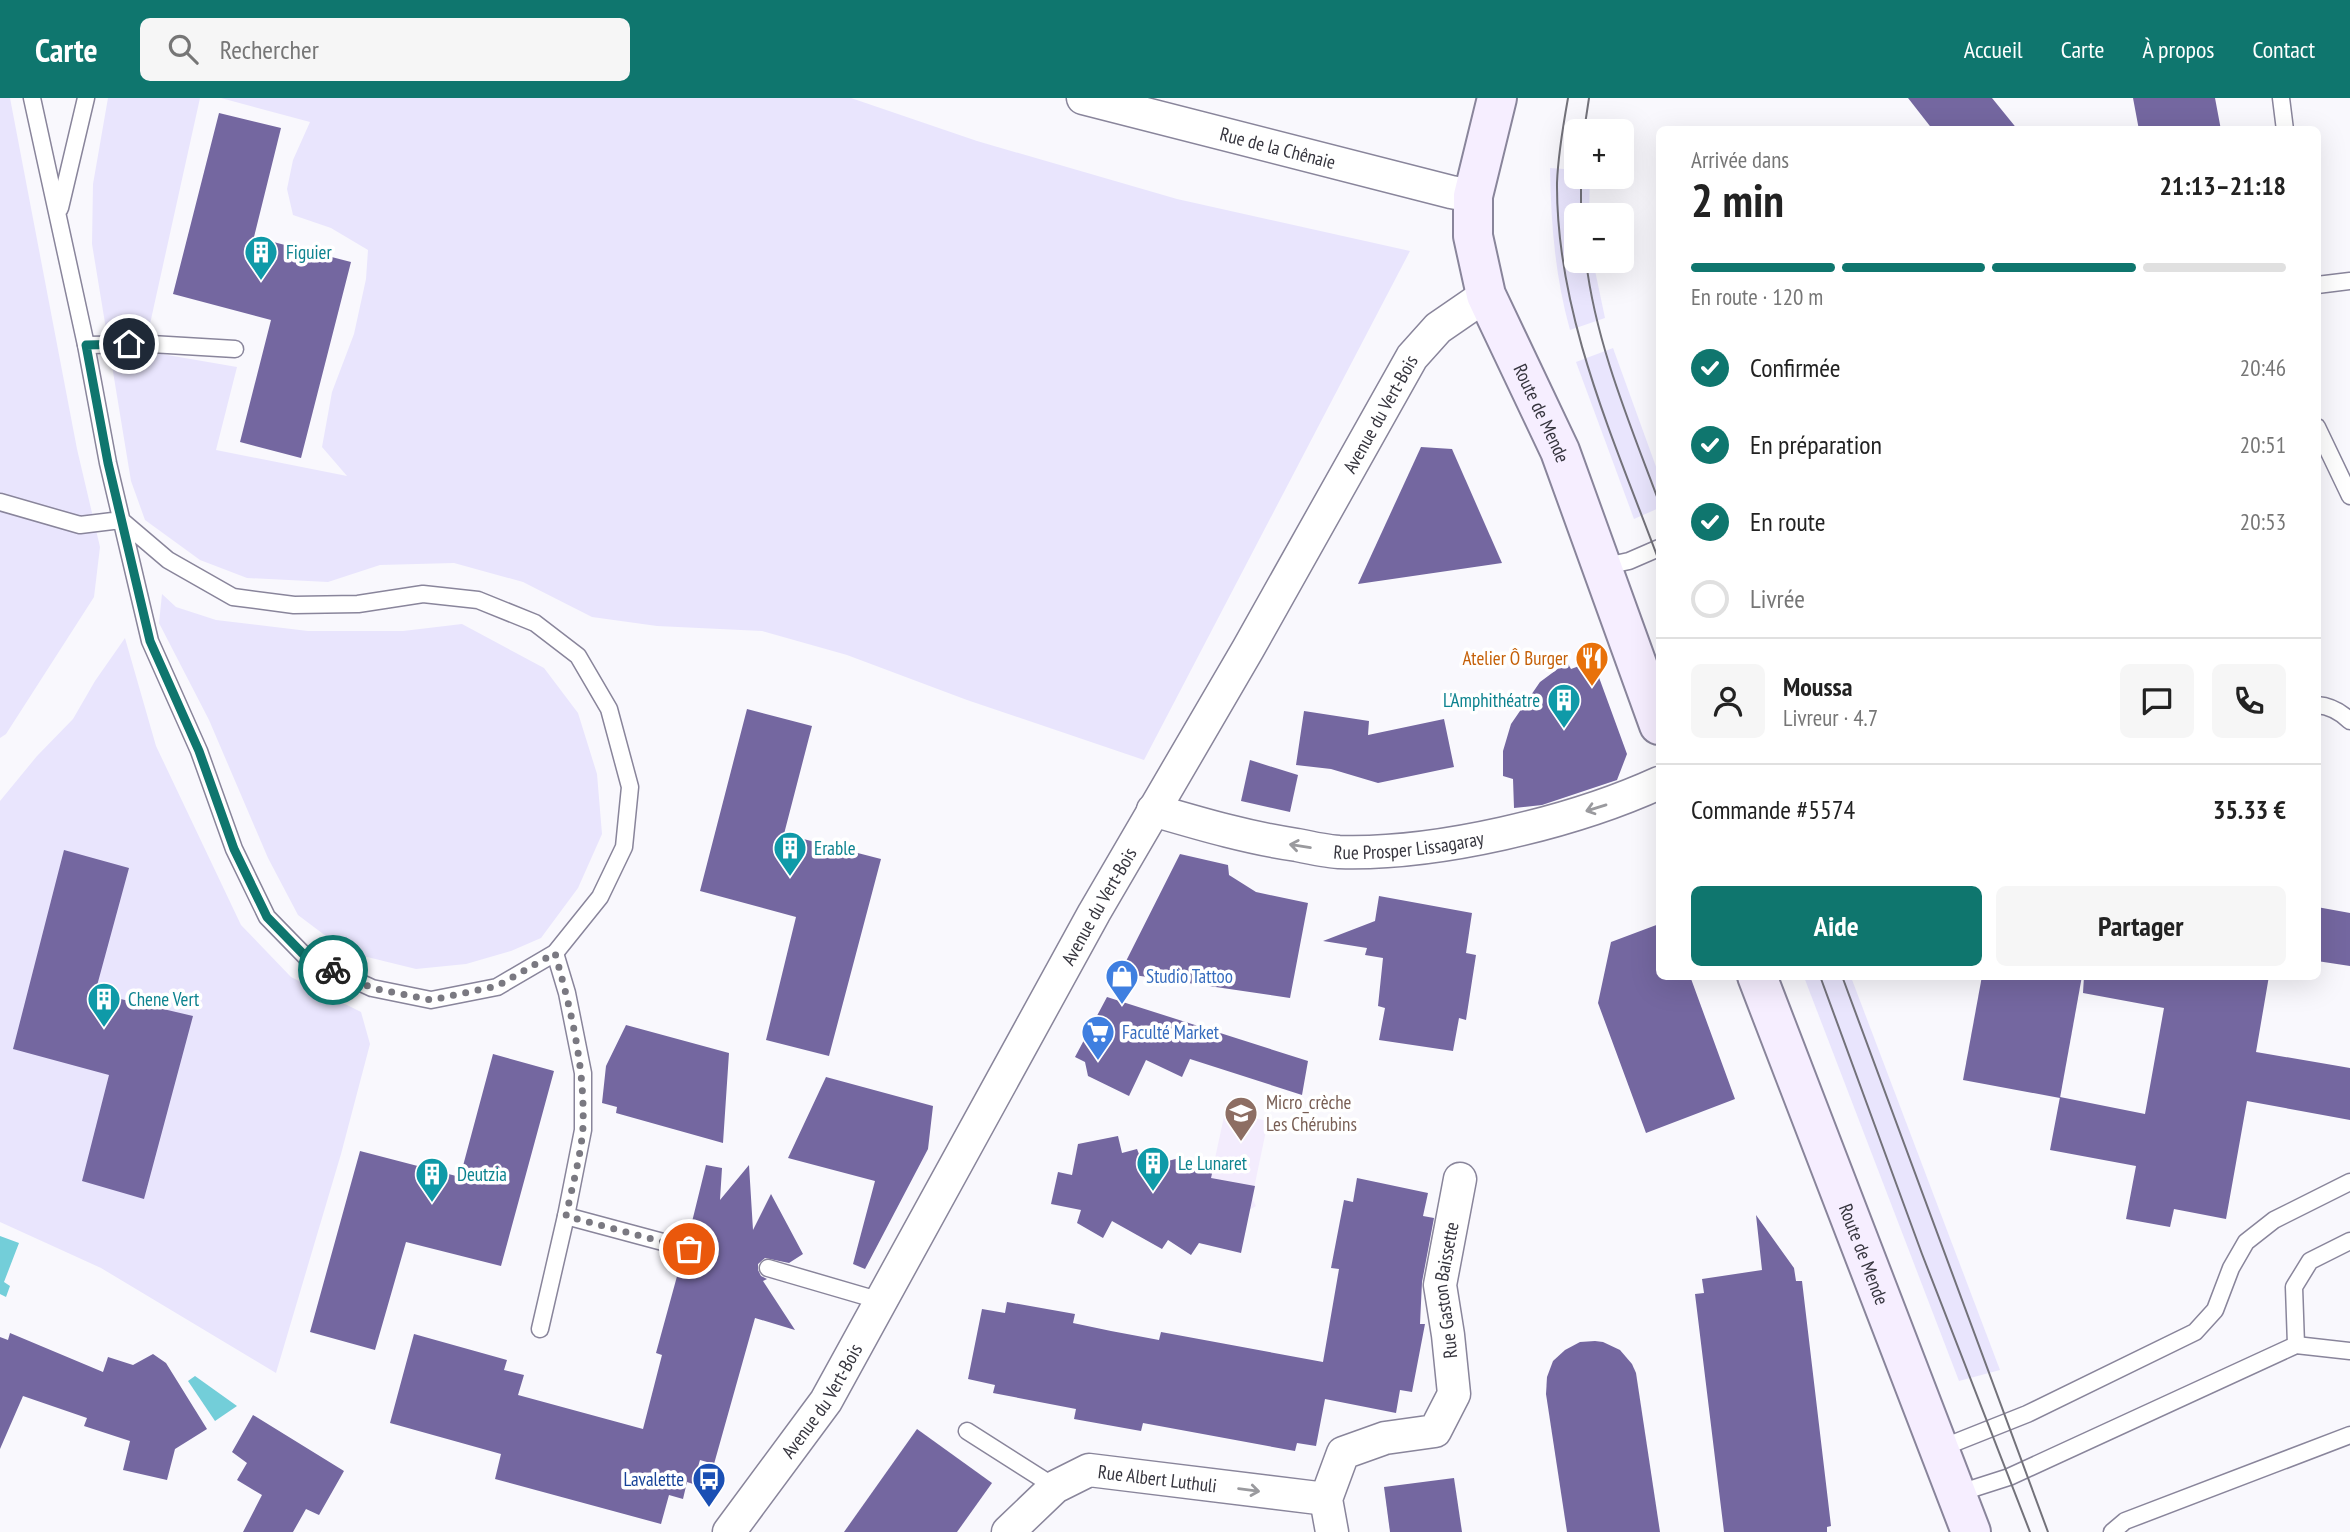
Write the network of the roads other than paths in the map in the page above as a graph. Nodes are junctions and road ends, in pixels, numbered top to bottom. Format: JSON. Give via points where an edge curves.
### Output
{"nodes":[{"id":1,"x":32,"y":98,"type":"edge"},
{"id":2,"x":86,"y":98,"type":"edge"},
{"id":3,"x":1083,"y":98,"type":"edge"},
{"id":4,"x":1497,"y":98,"type":"edge"},
{"id":5,"x":2281,"y":98,"type":"edge"},
{"id":6,"x":2284,"y":126,"type":"edge"},
{"id":7,"x":1473,"y":196,"type":"junction"},
{"id":8,"x":58,"y":214,"type":"junction"},
{"id":9,"x":2350,"y":281,"type":"edge"},
{"id":10,"x":2321,"y":285,"type":"edge"},
{"id":11,"x":1486,"y":295,"type":"junction"},
{"id":12,"x":86,"y":345,"type":"junction"},
{"id":13,"x":235,"y":349,"type":"dead end"},
{"id":14,"x":2321,"y":435,"type":"edge"},
{"id":15,"x":2350,"y":496,"type":"edge"},
{"id":16,"x":0,"y":502,"type":"edge"},
{"id":17,"x":121,"y":520,"type":"junction"},
{"id":18,"x":1656,"y":549,"type":"edge"},
{"id":19,"x":1601,"y":567,"type":"junction"},
{"id":20,"x":2321,"y":705,"type":"edge"},
{"id":21,"x":1656,"y":717,"type":"edge"},
{"id":22,"x":2350,"y":721,"type":"edge"},
{"id":23,"x":1656,"y":784,"type":"edge"},
{"id":24,"x":1153,"y":810,"type":"junction"},
{"id":25,"x":555,"y":953,"type":"junction"},
{"id":26,"x":1758,"y":980,"type":"edge"},
{"id":27,"x":1460,"y":1179,"type":"dead end"},
{"id":28,"x":2350,"y":1182,"type":"edge"},
{"id":29,"x":566,"y":1216,"type":"junction"},
{"id":30,"x":2350,"y":1241,"type":"edge"},
{"id":31,"x":689,"y":1249,"type":"dead end"},
{"id":32,"x":768,"y":1268,"type":"dead end"},
{"id":33,"x":881,"y":1301,"type":"junction"},
{"id":34,"x":540,"y":1329,"type":"dead end"},
{"id":35,"x":2296,"y":1345,"type":"junction"},
{"id":36,"x":2350,"y":1352,"type":"edge"},
{"id":37,"x":967,"y":1431,"type":"dead end"},
{"id":38,"x":2350,"y":1435,"type":"edge"},
{"id":39,"x":1939,"y":1449,"type":"junction"},
{"id":40,"x":1055,"y":1487,"type":"junction"},
{"id":41,"x":1956,"y":1494,"type":"junction"},
{"id":42,"x":1326,"y":1499,"type":"junction"},
{"id":43,"x":729,"y":1532,"type":"edge"},
{"id":44,"x":1008,"y":1532,"type":"edge"},
{"id":45,"x":1332,"y":1532,"type":"edge"},
{"id":46,"x":1971,"y":1532,"type":"edge"},
{"id":47,"x":2112,"y":1532,"type":"edge"}],
"edges":[{"from":1,"to":8,"type":"lane"},
{"from":2,"to":8,"type":"lane"},
{"from":3,"to":7,"type":"street","name":"Rue de la Chênaie"},
{"from":4,"to":7,"type":"main road","name":"Route de Mende"},
{"from":5,"to":6,"type":"lane"},
{"from":7,"to":11,"type":"main road","name":"Route de Mende","via":[[1473,236]]},
{"from":8,"to":12,"type":"lane"},
{"from":9,"to":10,"type":"lane"},
{"from":11,"to":19,"type":"main road","name":"Route de Mende","via":[[1560,451]]},
{"from":11,"to":24,"type":"street","name":"Avenue du Vert-Bois","via":[[1438,328],[1412,357]]},
{"from":12,"to":13,"type":"lane"},
{"from":12,"to":17,"type":"lane"},
{"from":14,"to":15,"type":"lane"},
{"from":16,"to":17,"type":"lane","via":[[80,525]]},
{"from":17,"to":25,"type":"lane","via":[[150,641],[199,751],[234,849],[267,917],[307,958],[372,988],[431,1000],[497,986]]},
{"from":17,"to":25,"type":"lane","via":[[168,561],[233,597],[294,606],[358,604],[423,594],[478,600],[535,623],[578,656],[609,709],[630,788],[624,847],[600,897]]},
{"from":18,"to":19,"type":"lane"},
{"from":19,"to":21,"type":"main road","name":"Route de Mende"},
{"from":20,"to":22,"type":"lane"},
{"from":23,"to":24,"type":"street","name":"Rue Prosper Lissagaray","one_way":true,"via":[[1601,807],[1504,832],[1410,848],[1338,852],[1254,839]]},
{"from":24,"to":33,"type":"street","name":"Avenue du Vert-Bois"},
{"from":25,"to":29,"type":"lane","via":[[583,1073],[583,1130]]},
{"from":26,"to":39,"type":"main road","name":"Route de Mende"},
{"from":27,"to":42,"type":"street","name":"Rue Gaston Baissette","via":[[1440,1285],[1454,1394],[1435,1431],[1385,1438],[1343,1453]]},
{"from":28,"to":39,"type":"lane","via":[[2274,1220],[2246,1242],[2215,1310],[2195,1332],[2027,1414]]},
{"from":29,"to":31,"type":"lane"},
{"from":29,"to":34,"type":"lane"},
{"from":30,"to":35,"type":"lane","via":[[2309,1261],[2294,1287]]},
{"from":32,"to":33,"type":"lane"},
{"from":33,"to":43,"type":"street","name":"Avenue du Vert-Bois","via":[[826,1401]]},
{"from":35,"to":36,"type":"lane"},
{"from":35,"to":41,"type":"lane","via":[[2009,1477]]},
{"from":37,"to":40,"type":"lane"},
{"from":38,"to":47,"type":"lane","via":[[2125,1521]]},
{"from":39,"to":41,"type":"main road","name":"Route de Mende"},
{"from":40,"to":42,"type":"street","name":"Rue Albert Luthuli","one_way":true,"via":[[1089,1470]]},
{"from":40,"to":44,"type":"street","name":"Rue Albert Luthuli"},
{"from":41,"to":46,"type":"main road","name":"Route de Mende"},
{"from":42,"to":45,"type":"street"}]}
